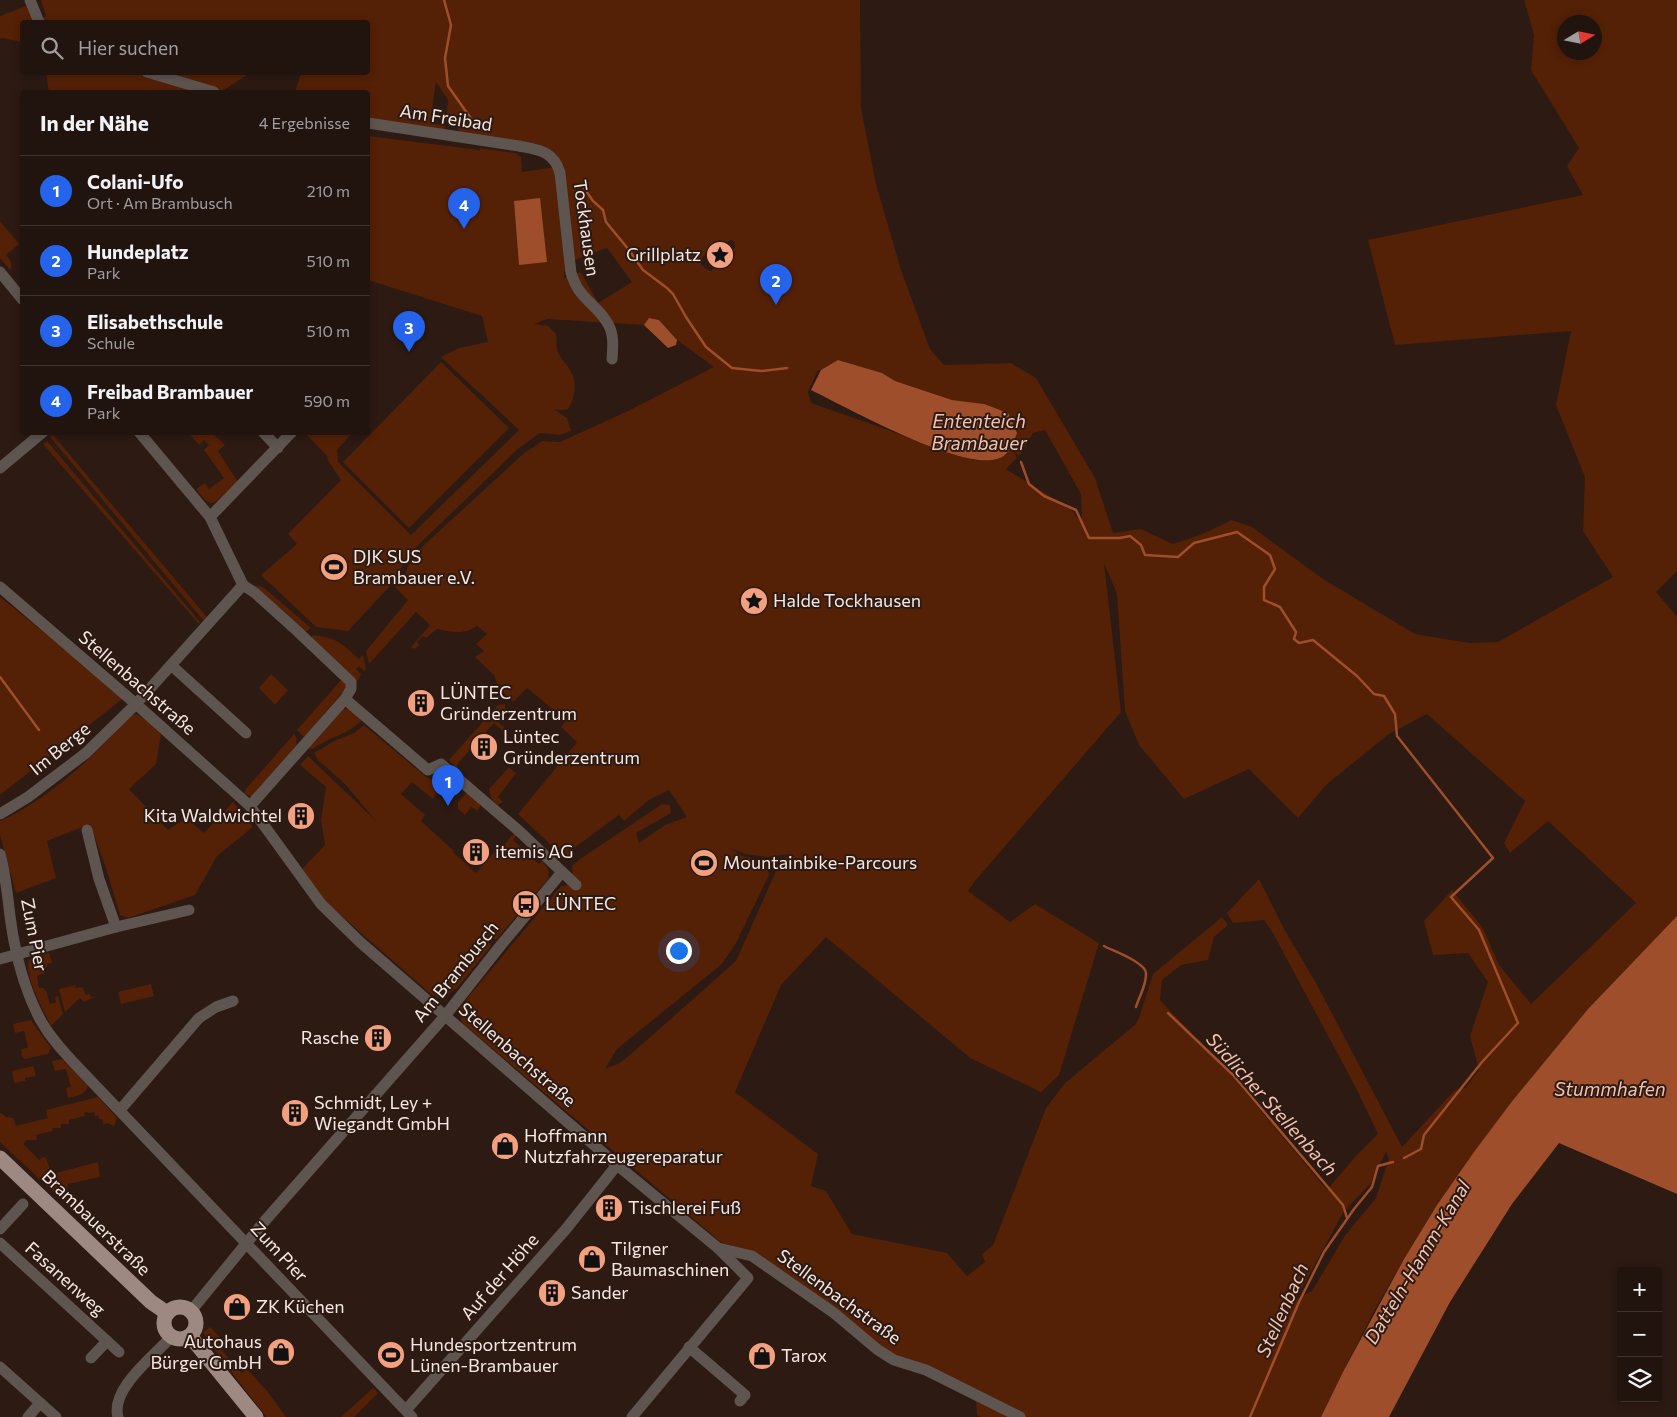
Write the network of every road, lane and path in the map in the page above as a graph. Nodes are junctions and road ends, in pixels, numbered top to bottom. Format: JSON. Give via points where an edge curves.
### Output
{"nodes":[{"id":1,"x":30,"y":0,"type":"edge"},
{"id":2,"x":37,"y":20,"type":"edge"},
{"id":3,"x":157,"y":75,"type":"edge"},
{"id":4,"x":207,"y":90,"type":"edge"},
{"id":5,"x":370,"y":123,"type":"edge"},
{"id":6,"x":519,"y":146,"type":"joint"},
{"id":7,"x":0,"y":272,"type":"edge"},
{"id":8,"x":20,"y":297,"type":"edge"},
{"id":9,"x":612,"y":359,"type":"dead end"},
{"id":10,"x":39,"y":435,"type":"edge"},
{"id":11,"x":141,"y":435,"type":"edge"},
{"id":12,"x":266,"y":435,"type":"edge"},
{"id":13,"x":289,"y":435,"type":"edge"},
{"id":14,"x":278,"y":448,"type":"junction"},
{"id":15,"x":0,"y":468,"type":"edge"},
{"id":16,"x":210,"y":518,"type":"junction"},
{"id":17,"x":243,"y":585,"type":"junction"},
{"id":18,"x":0,"y":587,"type":"edge"},
{"id":19,"x":172,"y":665,"type":"junction"},
{"id":20,"x":345,"y":699,"type":"junction"},
{"id":21,"x":136,"y":704,"type":"junction"},
{"id":22,"x":246,"y":733,"type":"dead end"},
{"id":23,"x":250,"y":806,"type":"junction"},
{"id":24,"x":0,"y":814,"type":"edge"},
{"id":25,"x":87,"y":830,"type":"dead end"},
{"id":26,"x":0,"y":854,"type":"edge"},
{"id":27,"x":562,"y":872,"type":"junction"},
{"id":28,"x":576,"y":884,"type":"dead end"},
{"id":29,"x":189,"y":910,"type":"dead end"},
{"id":30,"x":116,"y":928,"type":"junction"},
{"id":31,"x":17,"y":955,"type":"junction"},
{"id":32,"x":0,"y":959,"type":"edge"},
{"id":33,"x":233,"y":1001,"type":"dead end"},
{"id":34,"x":444,"y":1016,"type":"junction"},
{"id":35,"x":120,"y":1110,"type":"junction"},
{"id":36,"x":0,"y":1158,"type":"edge"},
{"id":37,"x":617,"y":1165,"type":"junction"},
{"id":38,"x":23,"y":1204,"type":"dead end"},
{"id":39,"x":0,"y":1229,"type":"edge"},
{"id":40,"x":0,"y":1243,"type":"edge"},
{"id":41,"x":247,"y":1243,"type":"junction"},
{"id":42,"x":718,"y":1248,"type":"junction"},
{"id":43,"x":191,"y":1311,"type":"junction"},
{"id":44,"x":167,"y":1313,"type":"junction"},
{"id":45,"x":190,"y":1336,"type":"junction"},
{"id":46,"x":171,"y":1337,"type":"junction"},
{"id":47,"x":107,"y":1341,"type":"junction"},
{"id":48,"x":689,"y":1348,"type":"junction"},
{"id":49,"x":119,"y":1352,"type":"dead end"},
{"id":50,"x":91,"y":1358,"type":"dead end"},
{"id":51,"x":0,"y":1367,"type":"edge"},
{"id":52,"x":740,"y":1401,"type":"dead end"},
{"id":53,"x":40,"y":1403,"type":"junction"},
{"id":54,"x":409,"y":1414,"type":"edge"},
{"id":55,"x":28,"y":1417,"type":"edge"},
{"id":56,"x":56,"y":1417,"type":"edge"},
{"id":57,"x":118,"y":1417,"type":"edge"},
{"id":58,"x":256,"y":1417,"type":"edge"},
{"id":59,"x":632,"y":1417,"type":"edge"},
{"id":60,"x":1020,"y":1417,"type":"edge"}],
"edges":[{"from":1,"to":2,"type":"street"},
{"from":3,"to":4,"type":"street"},
{"from":5,"to":6,"type":"street","name":"Am Freibad"},
{"from":6,"to":9,"type":"street","name":"Tockhausen","via":[[550,155],[558,165],[571,273],[582,295],[608,323],[612,334]]},
{"from":7,"to":8,"type":"street"},
{"from":10,"to":15,"type":"street"},
{"from":11,"to":16,"type":"street"},
{"from":12,"to":14,"type":"street"},
{"from":13,"to":14,"type":"street"},
{"from":14,"to":16,"type":"street"},
{"from":16,"to":17,"type":"street"},
{"from":17,"to":19,"type":"street","name":"Im Berge"},
{"from":17,"to":20,"type":"street","via":[[346,676],[351,682],[351,689]]},
{"from":18,"to":21,"type":"street","name":"Stellenbachstraße"},
{"from":19,"to":21,"type":"street","name":"Im Berge"},
{"from":19,"to":22,"type":"street"},
{"from":20,"to":23,"type":"street"},
{"from":20,"to":27,"type":"street","via":[[428,770],[441,764]]},
{"from":21,"to":23,"type":"street","name":"Stellenbachstraße"},
{"from":21,"to":24,"type":"street","name":"Im Berge","via":[[86,753]]},
{"from":23,"to":34,"type":"street","name":"Stellenbachstraße","via":[[321,904]]},
{"from":25,"to":30,"type":"street"},
{"from":26,"to":31,"type":"street","name":"Zum Pier"},
{"from":27,"to":28,"type":"street"},
{"from":27,"to":34,"type":"street","name":"Am Brambusch"},
{"from":29,"to":30,"type":"street"},
{"from":30,"to":31,"type":"street"},
{"from":31,"to":32,"type":"street"},
{"from":31,"to":35,"type":"street","name":"Zum Pier","via":[[42,1022],[74,1063]]},
{"from":33,"to":35,"type":"street","via":[[200,1018]]},
{"from":34,"to":37,"type":"street","name":"Stellenbachstraße"},
{"from":34,"to":41,"type":"street","name":"Am Brambusch"},
{"from":35,"to":41,"type":"street","name":"Zum Pier"},
{"from":36,"to":44,"type":"main road","name":"Brambauerstraße","via":[[151,1302]]},
{"from":37,"to":42,"type":"street","name":"Stellenbachstraße"},
{"from":37,"to":54,"type":"street","name":"Auf der Höhe"},
{"from":38,"to":39,"type":"street"},
{"from":40,"to":47,"type":"street","name":"Fasanenweg"},
{"from":41,"to":43,"type":"street","name":"Am Brambusch"},
{"from":41,"to":54,"type":"street","name":"Zum Pier"},
{"from":42,"to":48,"type":"street","name":"Stellenbachstraße","via":[[748,1278]]},
{"from":42,"to":60,"type":"street","name":"Stellenbachstraße","via":[[752,1256],[894,1360],[926,1370]]},
{"from":43,"to":44,"type":"main road","via":[[178,1307]]},
{"from":43,"to":45,"type":"main road","via":[[197,1324]]},
{"from":44,"to":46,"type":"main road","via":[[164,1323]]},
{"from":45,"to":46,"type":"main road"},
{"from":45,"to":58,"type":"main road"},
{"from":46,"to":57,"type":"street","via":[[130,1381],[119,1398]]},
{"from":47,"to":49,"type":"street","name":"Fasanenweg"},
{"from":47,"to":50,"type":"street","name":"Fasanenweg"},
{"from":48,"to":52,"type":"street","via":[[744,1395]]},
{"from":48,"to":59,"type":"street","name":"Stellenbachstraße"},
{"from":51,"to":53,"type":"street"},
{"from":53,"to":55,"type":"street"},
{"from":53,"to":56,"type":"street"}]}
